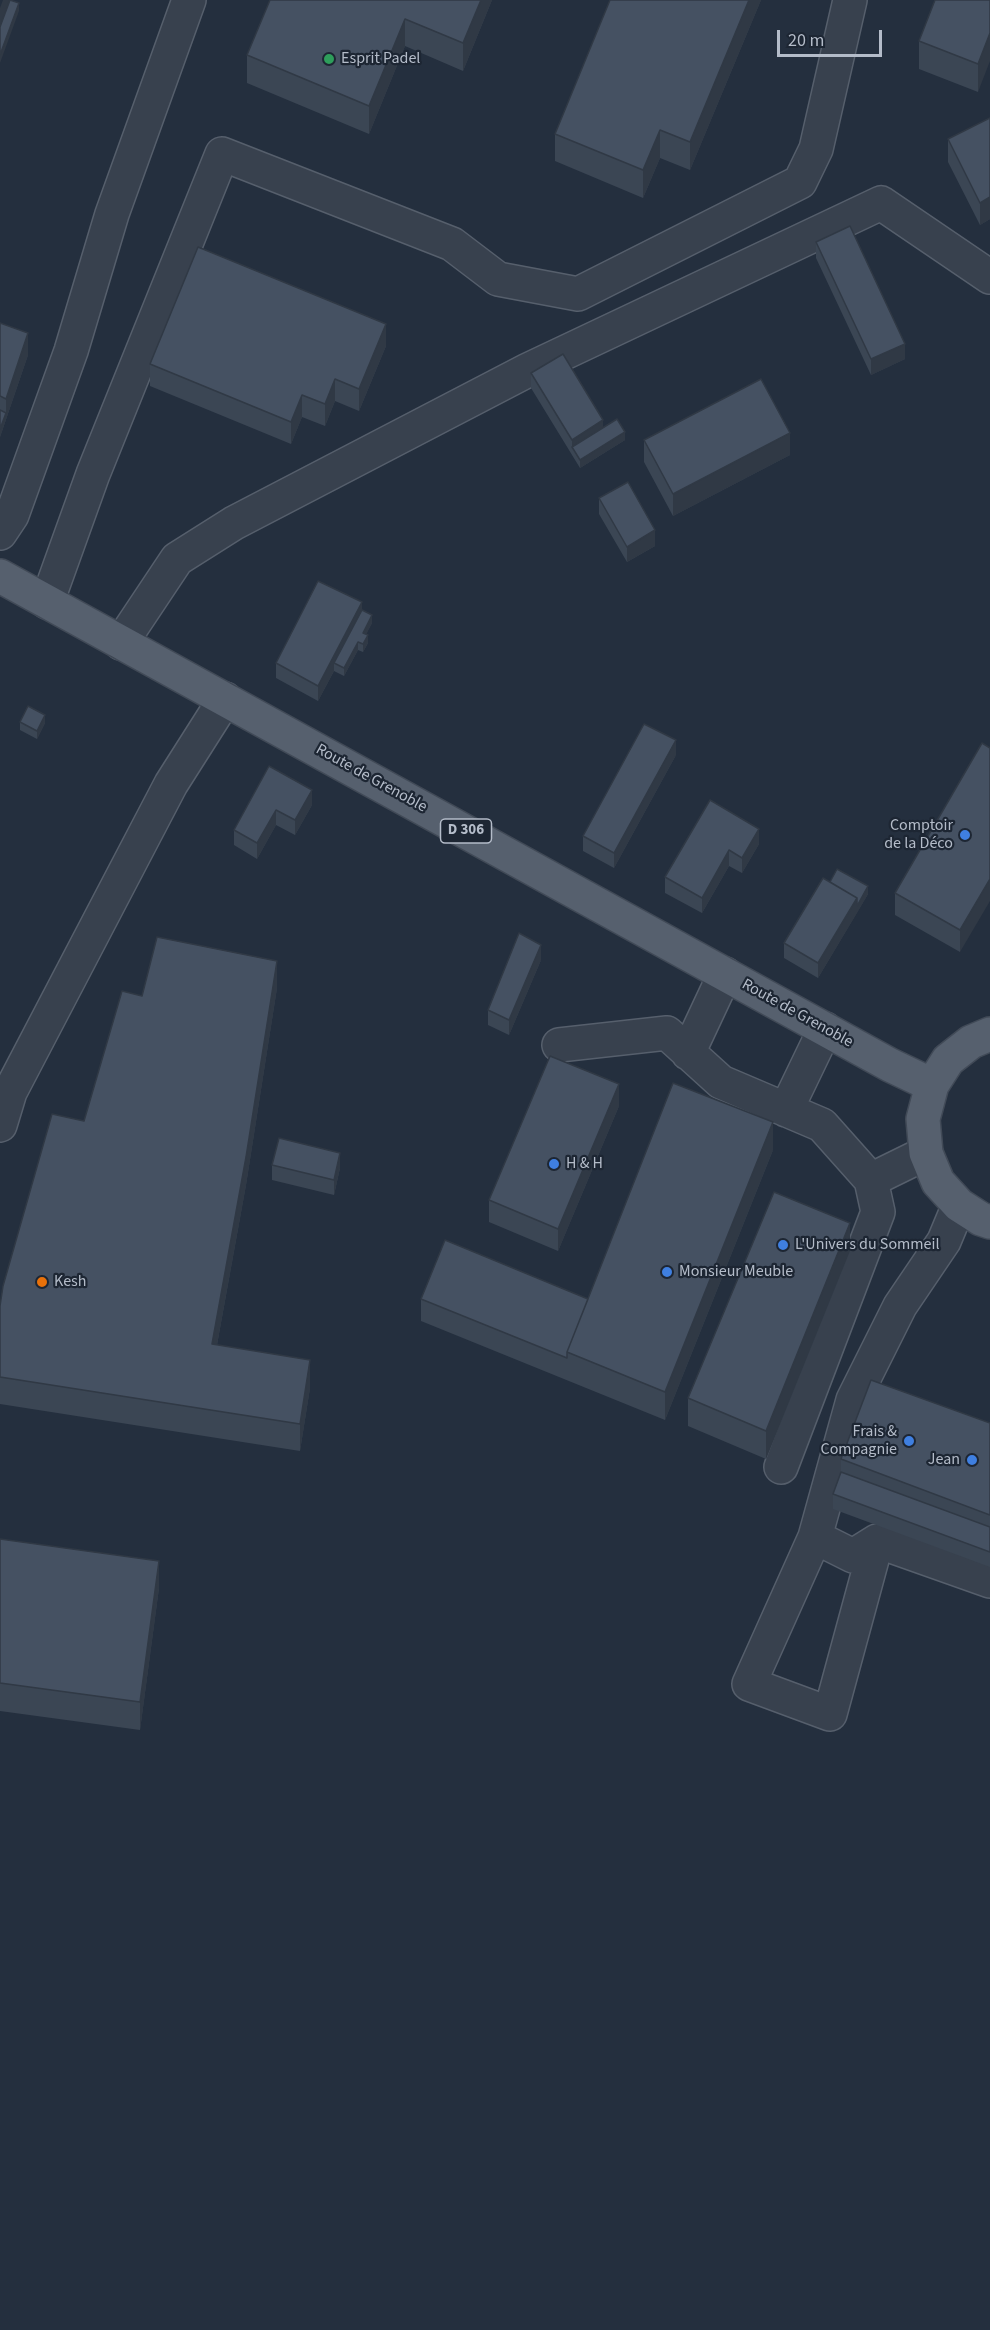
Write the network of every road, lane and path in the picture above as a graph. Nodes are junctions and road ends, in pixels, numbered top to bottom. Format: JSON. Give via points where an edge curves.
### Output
{"nodes":[{"id":1,"x":189,"y":0,"type":"edge"},
{"id":2,"x":850,"y":0,"type":"edge"},
{"id":3,"x":990,"y":277,"type":"edge"},
{"id":4,"x":0,"y":533,"type":"edge"},
{"id":5,"x":0,"y":576,"type":"edge"},
{"id":6,"x":47,"y":602,"type":"junction"},
{"id":7,"x":121,"y":643,"type":"junction"},
{"id":8,"x":225,"y":699,"type":"junction"},
{"id":9,"x":725,"y":974,"type":"junction"},
{"id":10,"x":825,"y":1029,"type":"junction"},
{"id":11,"x":990,"y":1034,"type":"edge"},
{"id":12,"x":559,"y":1045,"type":"dead end"},
{"id":13,"x":688,"y":1053,"type":"junction"},
{"id":14,"x":932,"y":1085,"type":"junction"},
{"id":15,"x":786,"y":1110,"type":"junction"},
{"id":16,"x":0,"y":1125,"type":"edge"},
{"id":17,"x":926,"y":1154,"type":"junction"},
{"id":18,"x":871,"y":1180,"type":"junction"},
{"id":19,"x":959,"y":1205,"type":"junction"},
{"id":20,"x":990,"y":1222,"type":"edge"},
{"id":21,"x":781,"y":1467,"type":"dead end"},
{"id":22,"x":815,"y":1537,"type":"junction"},
{"id":23,"x":878,"y":1541,"type":"junction"},
{"id":24,"x":990,"y":1581,"type":"edge"}],
"edges":[{"from":1,"to":4,"type":"lane","via":[[112,214],[71,351],[12,515]]},
{"from":2,"to":6,"type":"lane","via":[[816,149],[800,182],[578,294],[498,279],[452,244],[222,154],[93,474]]},
{"from":3,"to":7,"type":"lane","via":[[881,203],[528,370],[234,523],[177,559]]},
{"from":5,"to":6,"type":"main road","name":"Route de Grenoble","number":"D 306"},
{"from":6,"to":7,"type":"main road","name":"Route de Grenoble","number":"D 306"},
{"from":7,"to":8,"type":"main road","name":"Route de Grenoble","number":"D 306"},
{"from":8,"to":9,"type":"main road","name":"Route de Grenoble","number":"D 306"},
{"from":8,"to":16,"type":"lane","via":[[166,795],[10,1092]]},
{"from":9,"to":10,"type":"main road","name":"Route de Grenoble","number":"D 306"},
{"from":9,"to":13,"type":"lane"},
{"from":10,"to":14,"type":"main road","name":"Route de Grenoble","number":"D 306"},
{"from":10,"to":15,"type":"lane"},
{"from":11,"to":14,"type":"main road","via":[[971,1042],[948,1060]]},
{"from":12,"to":13,"type":"lane","via":[[667,1033]]},
{"from":13,"to":15,"type":"lane","via":[[721,1082]]},
{"from":14,"to":17,"type":"main road","via":[[923,1119]]},
{"from":15,"to":18,"type":"lane","via":[[822,1125]]},
{"from":17,"to":18,"type":"lane"},
{"from":17,"to":19,"type":"main road","via":[[938,1182]]},
{"from":18,"to":21,"type":"lane","via":[[878,1212]]},
{"from":19,"to":20,"type":"main road"},
{"from":19,"to":22,"type":"lane","via":[[944,1241],[900,1306],[852,1400]]},
{"from":22,"to":23,"type":"lane","via":[[853,1556]]},
{"from":22,"to":23,"type":"lane","via":[[749,1684],[830,1714]]},
{"from":23,"to":24,"type":"lane"}]}
